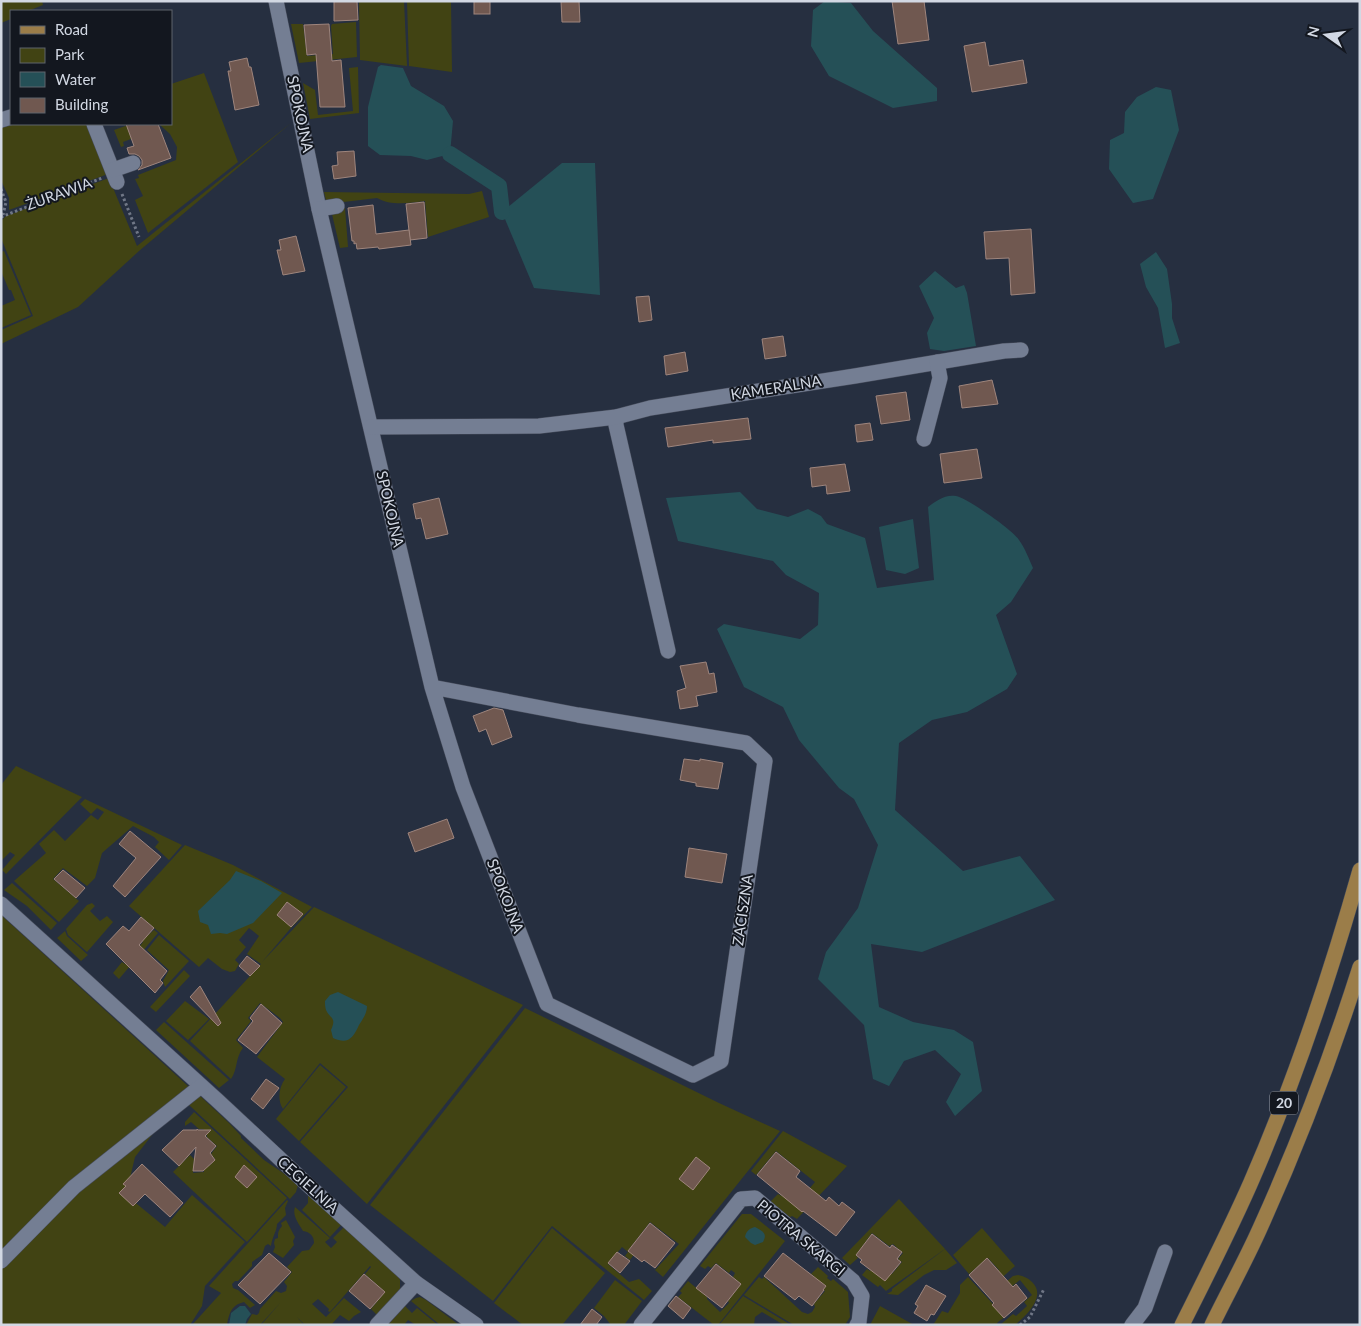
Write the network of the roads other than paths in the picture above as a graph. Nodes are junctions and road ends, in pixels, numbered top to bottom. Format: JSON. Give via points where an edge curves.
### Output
{"nodes":[{"id":1,"x":276,"y":1,"type":"edge"},
{"id":2,"x":98,"y":125,"type":"edge"},
{"id":3,"x":133,"y":164,"type":"dead end"},
{"id":4,"x":337,"y":206,"type":"dead end"},
{"id":5,"x":319,"y":209,"type":"junction"},
{"id":6,"x":1021,"y":350,"type":"dead end"},
{"id":7,"x":937,"y":362,"type":"junction"},
{"id":8,"x":616,"y":417,"type":"junction"},
{"id":9,"x":371,"y":427,"type":"junction"},
{"id":10,"x":924,"y":439,"type":"dead end"},
{"id":11,"x":668,"y":651,"type":"dead end"},
{"id":12,"x":432,"y":687,"type":"junction"},
{"id":13,"x":1360,"y":870,"type":"edge"},
{"id":14,"x":1,"y":904,"type":"edge"},
{"id":15,"x":1360,"y":967,"type":"edge"},
{"id":16,"x":546,"y":1004,"type":"joint"},
{"id":17,"x":201,"y":1086,"type":"junction"},
{"id":18,"x":1165,"y":1252,"type":"dead end"},
{"id":19,"x":1,"y":1261,"type":"edge"},
{"id":20,"x":416,"y":1283,"type":"junction"},
{"id":21,"x":377,"y":1325,"type":"edge"},
{"id":22,"x":476,"y":1325,"type":"edge"},
{"id":23,"x":641,"y":1325,"type":"edge"},
{"id":24,"x":857,"y":1325,"type":"edge"},
{"id":25,"x":1132,"y":1325,"type":"edge"},
{"id":26,"x":1182,"y":1325,"type":"edge"},
{"id":27,"x":1212,"y":1325,"type":"edge"}],
"edges":[{"from":1,"to":5,"type":"street","name":"SPOKOJNA"},
{"from":2,"to":3,"type":"street","via":[[115,175]]},
{"from":4,"to":5,"type":"street"},
{"from":5,"to":9,"type":"street","name":"SPOKOJNA"},
{"from":6,"to":7,"type":"street","name":"KAMERALNA"},
{"from":7,"to":8,"type":"street","name":"KAMERALNA","via":[[650,408]]},
{"from":7,"to":10,"type":"street","via":[[940,378]]},
{"from":8,"to":9,"type":"street","name":"KAMERALNA","via":[[539,426]]},
{"from":8,"to":11,"type":"street"},
{"from":9,"to":12,"type":"street","name":"SPOKOJNA"},
{"from":12,"to":16,"type":"street","name":"SPOKOJNA","via":[[463,787]]},
{"from":12,"to":16,"type":"street","name":"ZACISZNA","via":[[746,743],[765,761],[721,1062],[693,1075]]},
{"from":13,"to":26,"type":"main road","number":"20","via":[[1324,990],[1274,1127],[1226,1237]]},
{"from":14,"to":17,"type":"street","name":"CEGIELNIA"},
{"from":15,"to":27,"type":"main road","number":"20","via":[[1286,1170]]},
{"from":17,"to":19,"type":"street","via":[[74,1187]]},
{"from":17,"to":20,"type":"street","name":"CEGIELNIA"},
{"from":18,"to":25,"type":"street","via":[[1145,1308]]},
{"from":20,"to":21,"type":"street"},
{"from":20,"to":22,"type":"street","name":"CEGIELNIA"},
{"from":23,"to":24,"type":"street","name":"PIOTRA SKARGI","via":[[741,1199],[755,1198],[853,1282],[862,1296]]}]}
